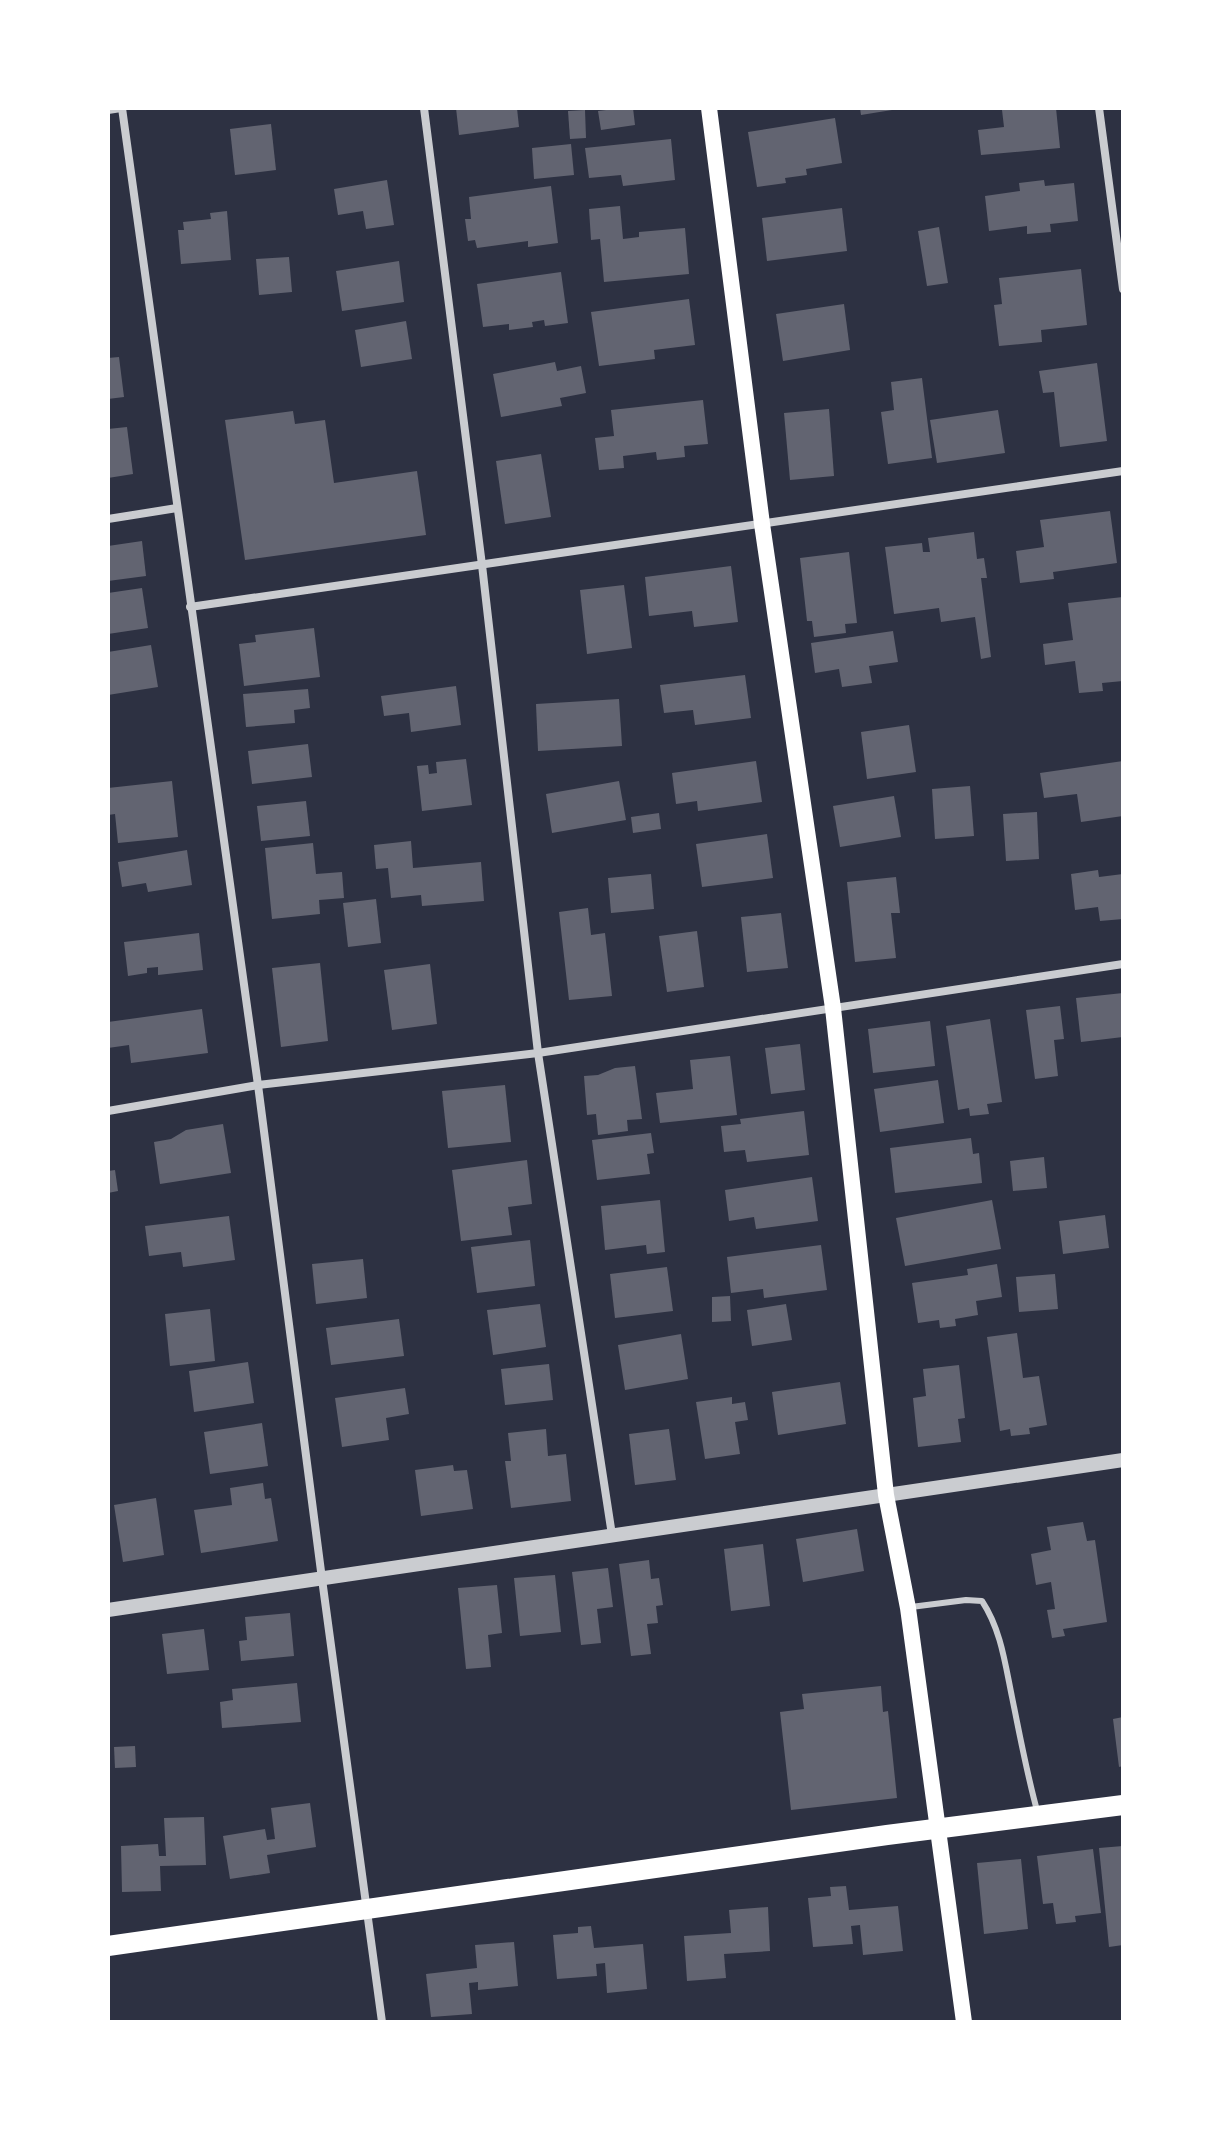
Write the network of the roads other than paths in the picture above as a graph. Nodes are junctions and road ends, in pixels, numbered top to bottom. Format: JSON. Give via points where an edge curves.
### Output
{"nodes":[{"id":1,"x":121,"y":108,"type":"edge"},
{"id":2,"x":424,"y":108,"type":"edge"},
{"id":3,"x":709,"y":108,"type":"edge"},
{"id":4,"x":1099,"y":108,"type":"edge"},
{"id":5,"x":108,"y":110,"type":"edge"},
{"id":6,"x":1123,"y":289,"type":"edge"},
{"id":7,"x":1123,"y":471,"type":"edge"},
{"id":8,"x":177,"y":508,"type":"junction"},
{"id":9,"x":108,"y":519,"type":"edge"},
{"id":10,"x":762,"y":524,"type":"junction"},
{"id":11,"x":482,"y":565,"type":"junction"},
{"id":12,"x":190,"y":607,"type":"junction"},
{"id":13,"x":1123,"y":964,"type":"edge"},
{"id":14,"x":833,"y":1008,"type":"junction"},
{"id":15,"x":538,"y":1053,"type":"junction"},
{"id":16,"x":258,"y":1085,"type":"junction"},
{"id":17,"x":108,"y":1111,"type":"edge"},
{"id":18,"x":1123,"y":1460,"type":"edge"},
{"id":19,"x":886,"y":1495,"type":"junction"},
{"id":20,"x":612,"y":1535,"type":"junction"},
{"id":21,"x":322,"y":1579,"type":"junction"},
{"id":22,"x":908,"y":1608,"type":"junction"},
{"id":23,"x":108,"y":1610,"type":"edge"},
{"id":24,"x":1123,"y":1805,"type":"edge"},
{"id":25,"x":1039,"y":1815,"type":"junction"},
{"id":26,"x":938,"y":1828,"type":"junction"},
{"id":27,"x":367,"y":1909,"type":"junction"},
{"id":28,"x":108,"y":1946,"type":"edge"},
{"id":29,"x":382,"y":2022,"type":"edge"},
{"id":30,"x":964,"y":2022,"type":"edge"}],
"edges":[{"from":1,"to":5,"type":"street"},
{"from":1,"to":8,"type":"street"},
{"from":2,"to":11,"type":"street"},
{"from":3,"to":10,"type":"main road"},
{"from":4,"to":6,"type":"street"},
{"from":7,"to":10,"type":"street"},
{"from":8,"to":9,"type":"street"},
{"from":8,"to":12,"type":"street"},
{"from":10,"to":11,"type":"street"},
{"from":10,"to":14,"type":"main road"},
{"from":11,"to":12,"type":"street"},
{"from":11,"to":15,"type":"street"},
{"from":12,"to":16,"type":"street"},
{"from":13,"to":14,"type":"street"},
{"from":14,"to":15,"type":"street"},
{"from":14,"to":19,"type":"main road"},
{"from":15,"to":16,"type":"street"},
{"from":15,"to":20,"type":"street"},
{"from":16,"to":17,"type":"street"},
{"from":16,"to":21,"type":"street"},
{"from":18,"to":19,"type":"street"},
{"from":19,"to":20,"type":"street"},
{"from":19,"to":22,"type":"main road"},
{"from":20,"to":21,"type":"street"},
{"from":21,"to":23,"type":"street"},
{"from":21,"to":27,"type":"street"},
{"from":22,"to":25,"type":"lane","via":[[966,1600],[982,1601],[987,1608],[999,1637]]},
{"from":22,"to":26,"type":"main road"},
{"from":24,"to":25,"type":"main road"},
{"from":25,"to":26,"type":"main road"},
{"from":26,"to":27,"type":"main road"},
{"from":26,"to":30,"type":"main road"},
{"from":27,"to":28,"type":"main road"},
{"from":27,"to":29,"type":"street"}]}
